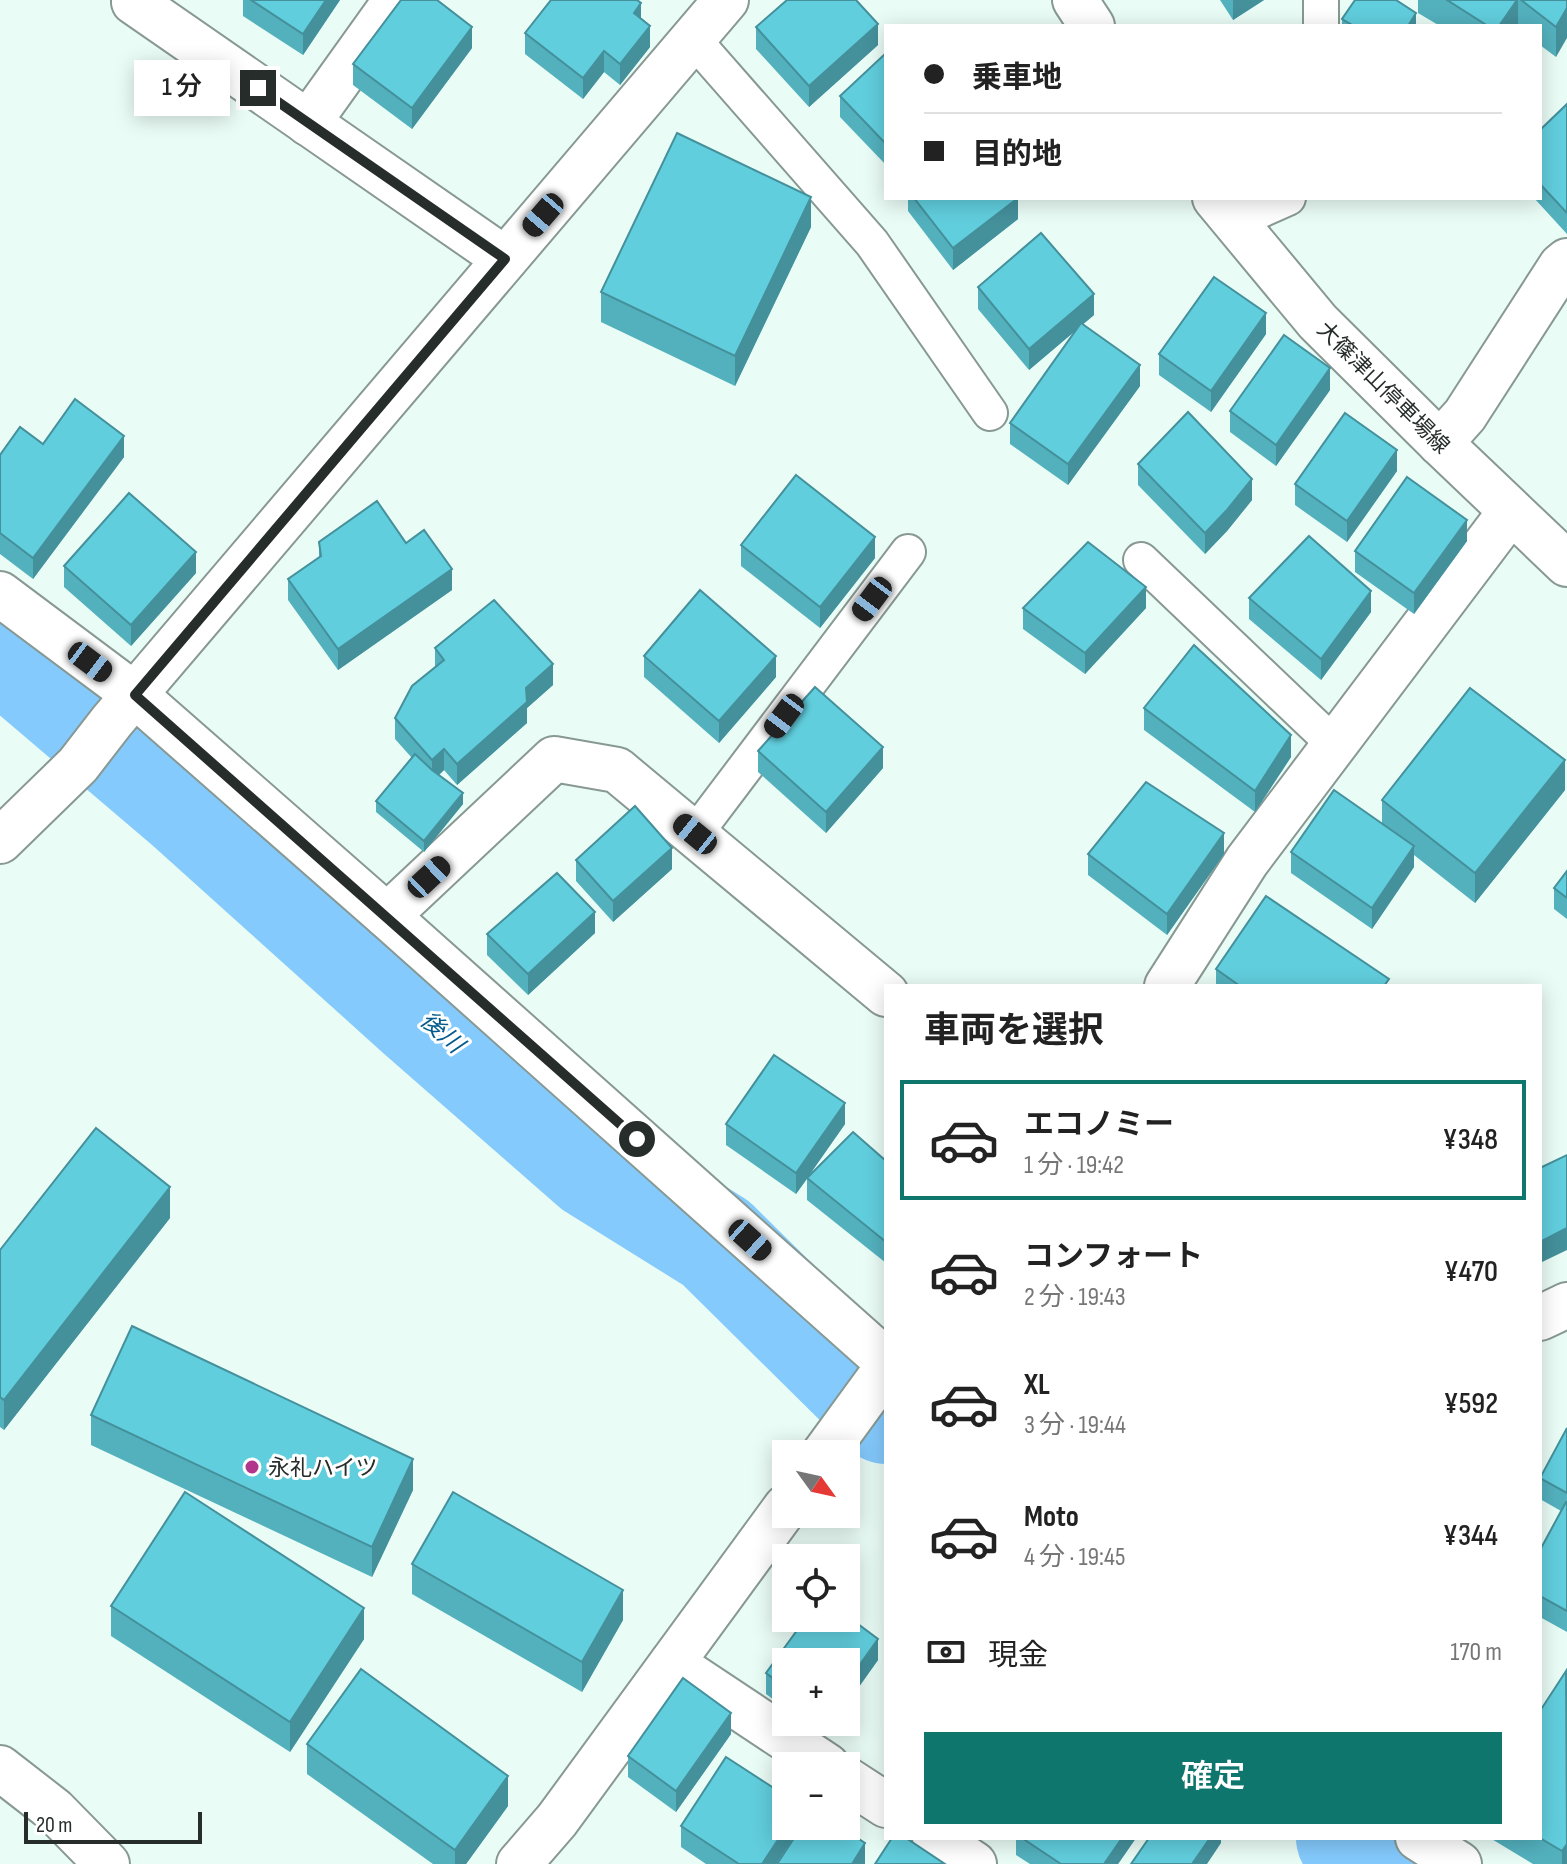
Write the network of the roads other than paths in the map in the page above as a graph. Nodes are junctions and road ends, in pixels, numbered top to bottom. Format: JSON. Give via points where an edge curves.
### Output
{"nodes":[{"id":1,"x":135,"y":0,"type":"edge"},
{"id":2,"x":396,"y":0,"type":"edge"},
{"id":3,"x":726,"y":0,"type":"edge"},
{"id":4,"x":1075,"y":0,"type":"edge"},
{"id":5,"x":1321,"y":0,"type":"edge"},
{"id":6,"x":1091,"y":24,"type":"edge"},
{"id":7,"x":1321,"y":24,"type":"edge"},
{"id":8,"x":693,"y":39,"type":"junction"},
{"id":9,"x":308,"y":123,"type":"junction"},
{"id":10,"x":1278,"y":200,"type":"edge"},
{"id":11,"x":1225,"y":210,"type":"edge"},
{"id":12,"x":505,"y":259,"type":"junction"},
{"id":13,"x":1567,"y":261,"type":"edge"},
{"id":14,"x":990,"y":413,"type":"dead end"},
{"id":15,"x":1440,"y":443,"type":"junction"},
{"id":16,"x":1511,"y":511,"type":"junction"},
{"id":17,"x":908,"y":552,"type":"dead end"},
{"id":18,"x":1141,"y":560,"type":"dead end"},
{"id":19,"x":1567,"y":564,"type":"edge"},
{"id":20,"x":0,"y":594,"type":"edge"},
{"id":21,"x":123,"y":708,"type":"junction"},
{"id":22,"x":1335,"y":745,"type":"junction"},
{"id":23,"x":695,"y":834,"type":"junction"},
{"id":24,"x":0,"y":841,"type":"edge"},
{"id":25,"x":387,"y":916,"type":"junction"},
{"id":26,"x":1168,"y":984,"type":"edge"},
{"id":27,"x":884,"y":992,"type":"edge"},
{"id":28,"x":1567,"y":1305,"type":"edge"},
{"id":29,"x":1542,"y":1317,"type":"edge"},
{"id":30,"x":883,"y":1370,"type":"edge"},
{"id":31,"x":835,"y":1440,"type":"edge"},
{"id":32,"x":772,"y":1526,"type":"edge"},
{"id":33,"x":672,"y":1663,"type":"junction"},
{"id":34,"x":806,"y":1752,"type":"edge"},
{"id":35,"x":0,"y":1768,"type":"edge"},
{"id":36,"x":860,"y":1788,"type":"edge"},
{"id":37,"x":884,"y":1804,"type":"edge"},
{"id":38,"x":938,"y":1840,"type":"edge"},
{"id":39,"x":1421,"y":1840,"type":"edge"},
{"id":40,"x":107,"y":1864,"type":"edge"},
{"id":41,"x":519,"y":1864,"type":"edge"},
{"id":42,"x":974,"y":1864,"type":"edge"},
{"id":43,"x":1459,"y":1864,"type":"edge"}],
"edges":[{"from":1,"to":9,"type":"street"},
{"from":2,"to":9,"type":"street"},
{"from":3,"to":8,"type":"street"},
{"from":4,"to":6,"type":"street"},
{"from":5,"to":7,"type":"lane"},
{"from":8,"to":12,"type":"street"},
{"from":8,"to":14,"type":"lane","via":[[872,243]]},
{"from":9,"to":12,"type":"street"},
{"from":10,"to":11,"type":"lane"},
{"from":11,"to":15,"type":"street","name":"大篠津山停車場線","via":[[1318,322]]},
{"from":12,"to":21,"type":"street"},
{"from":13,"to":15,"type":"street","via":[[1465,415]]},
{"from":15,"to":16,"type":"street","name":"大篠津山停車場線"},
{"from":16,"to":19,"type":"street","name":"大篠津山停車場線"},
{"from":16,"to":22,"type":"street"},
{"from":17,"to":23,"type":"lane"},
{"from":18,"to":22,"type":"lane"},
{"from":20,"to":21,"type":"street"},
{"from":21,"to":24,"type":"street","via":[[78,765]]},
{"from":21,"to":25,"type":"street"},
{"from":22,"to":26,"type":"street","via":[[1247,861]]},
{"from":23,"to":25,"type":"street","via":[[617,770],[554,759]]},
{"from":23,"to":27,"type":"street"},
{"from":25,"to":30,"type":"street"},
{"from":28,"to":29,"type":"street"},
{"from":30,"to":31,"type":"street"},
{"from":32,"to":33,"type":"street"},
{"from":33,"to":34,"type":"street"},
{"from":33,"to":41,"type":"street"},
{"from":35,"to":40,"type":"street","via":[[54,1810]]},
{"from":36,"to":37,"type":"street"},
{"from":38,"to":42,"type":"street"},
{"from":39,"to":43,"type":"street"}]}
